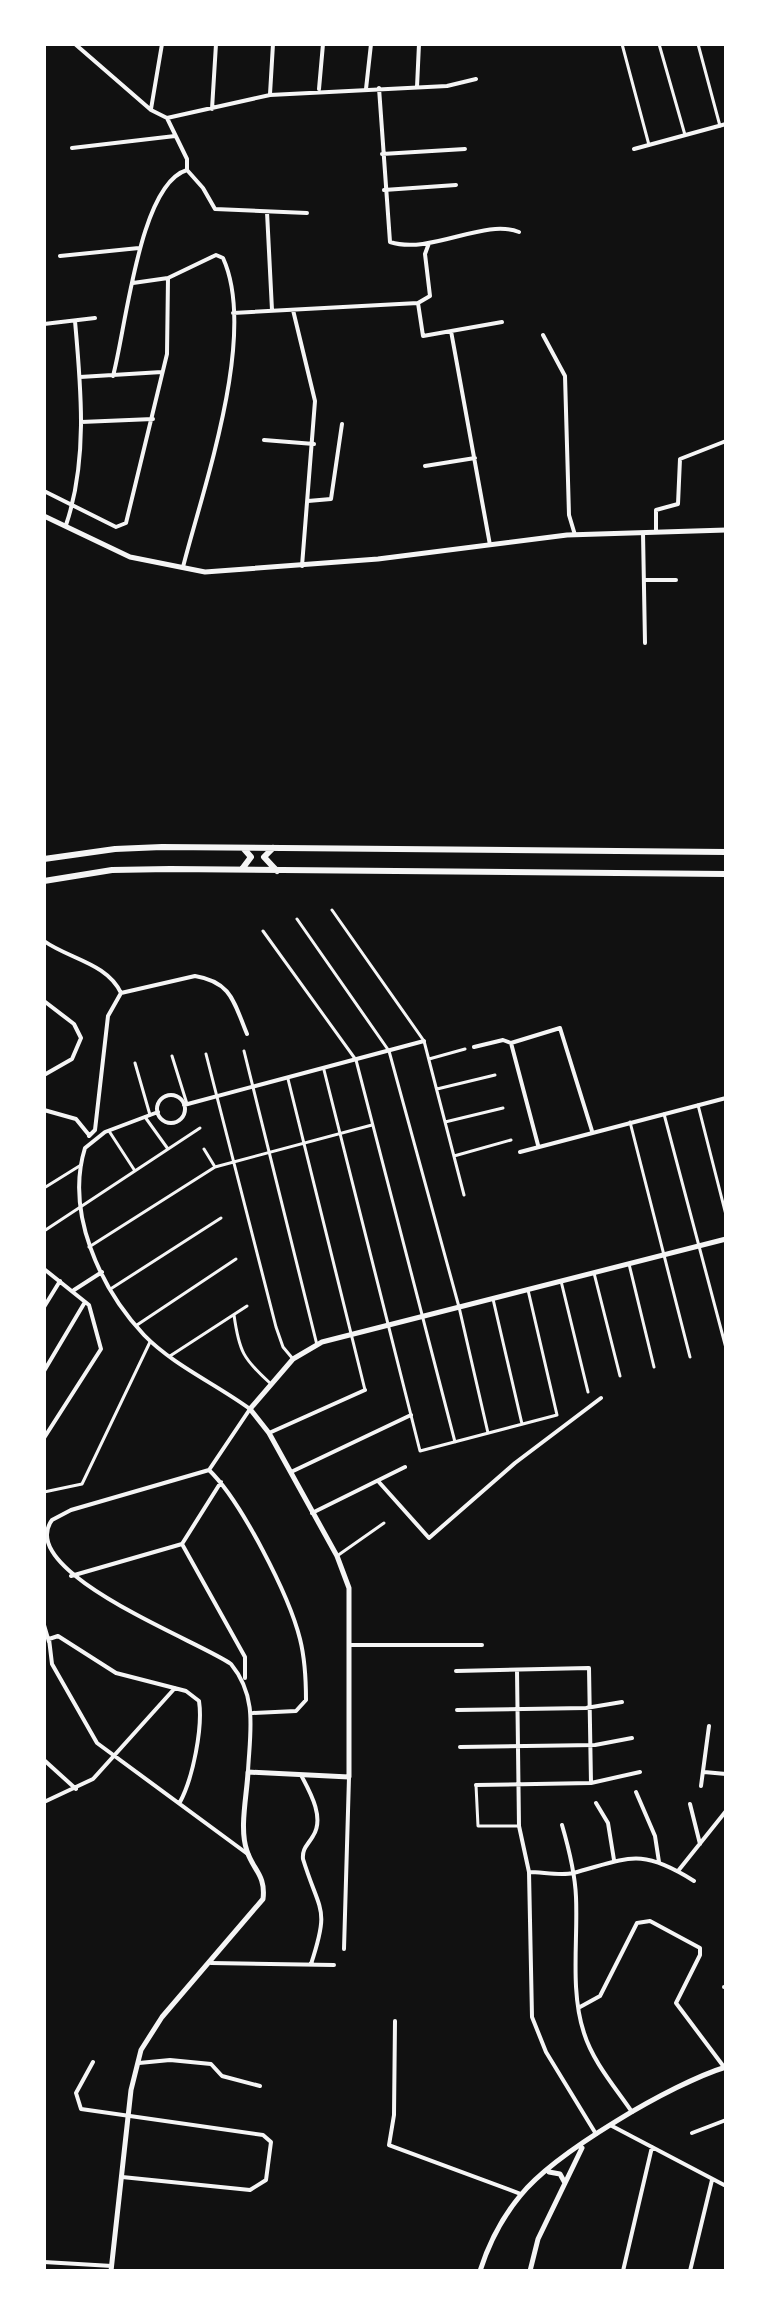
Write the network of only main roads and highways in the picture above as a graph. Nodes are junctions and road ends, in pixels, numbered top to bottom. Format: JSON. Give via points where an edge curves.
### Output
{"nodes":[{"id":1,"x":240,"y":848,"type":"junction"},
{"id":2,"x":277,"y":848,"type":"junction"},
{"id":3,"x":726,"y":852,"type":"edge"},
{"id":4,"x":44,"y":859,"type":"edge"},
{"id":5,"x":242,"y":869,"type":"junction"},
{"id":6,"x":277,"y":871,"type":"junction"},
{"id":7,"x":725,"y":872,"type":"edge"},
{"id":8,"x":44,"y":881,"type":"edge"}],
"edges":[{"from":1,"to":2,"type":"highway"},
{"from":1,"to":4,"type":"highway","via":[[115,849]]},
{"from":1,"to":5,"type":"highway","via":[[251,857]]},
{"from":2,"to":3,"type":"highway"},
{"from":2,"to":6,"type":"highway","via":[[264,857]]},
{"from":5,"to":6,"type":"highway"},
{"from":5,"to":8,"type":"highway","via":[[112,870]]},
{"from":6,"to":7,"type":"highway"}]}
